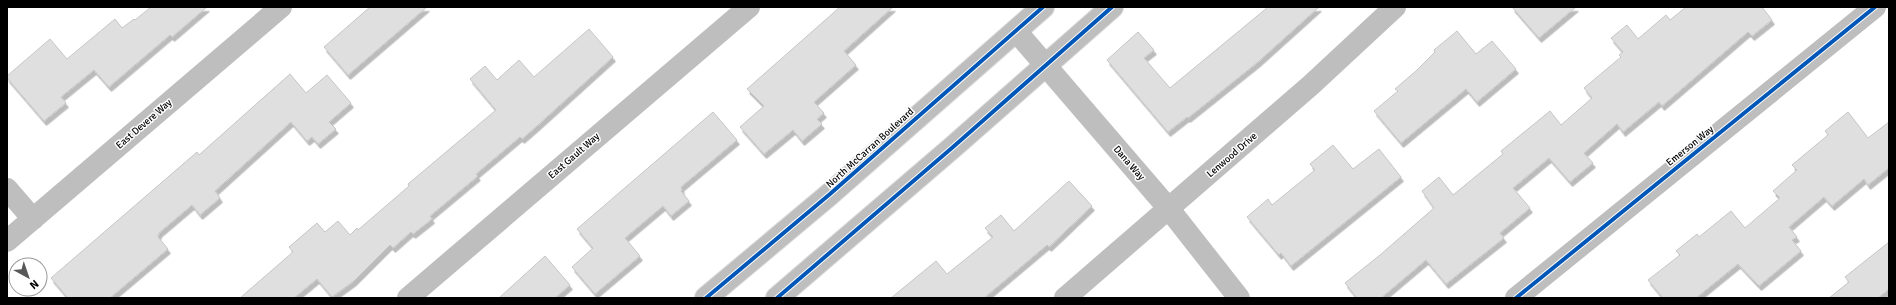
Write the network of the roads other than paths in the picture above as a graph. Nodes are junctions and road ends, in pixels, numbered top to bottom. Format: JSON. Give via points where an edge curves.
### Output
{"nodes":[{"id":1,"x":281,"y":7,"type":"edge"},
{"id":2,"x":1043,"y":7,"type":"edge"},
{"id":3,"x":1112,"y":7,"type":"edge"},
{"id":4,"x":1395,"y":7,"type":"edge"},
{"id":5,"x":1875,"y":7,"type":"edge"},
{"id":6,"x":741,"y":10,"type":"edge"},
{"id":7,"x":1016,"y":31,"type":"junction"},
{"id":8,"x":1045,"y":65,"type":"junction"},
{"id":9,"x":7,"y":190,"type":"edge"},
{"id":10,"x":1169,"y":209,"type":"junction"},
{"id":11,"x":33,"y":219,"type":"junction"},
{"id":12,"x":7,"y":241,"type":"edge"},
{"id":13,"x":408,"y":298,"type":"edge"},
{"id":14,"x":706,"y":298,"type":"edge"},
{"id":15,"x":777,"y":298,"type":"edge"},
{"id":16,"x":1065,"y":298,"type":"edge"},
{"id":17,"x":1239,"y":298,"type":"edge"},
{"id":18,"x":1516,"y":298,"type":"edge"}],
"edges":[{"from":1,"to":11,"type":"street","name":"East Devere Way"},
{"from":2,"to":7,"type":"street","name":"North McCarran Boulevard"},
{"from":3,"to":8,"type":"street"},
{"from":4,"to":10,"type":"street","name":"Lenwood Drive","via":[[1311,85]]},
{"from":5,"to":18,"type":"street","name":"Emerson Way"},
{"from":6,"to":13,"type":"street","name":"East Gault Way"},
{"from":7,"to":8,"type":"street","name":"Dana Way"},
{"from":7,"to":14,"type":"street","name":"North McCarran Boulevard","via":[[830,194]]},
{"from":8,"to":10,"type":"street","name":"Dana Way"},
{"from":8,"to":15,"type":"street"},
{"from":9,"to":11,"type":"street"},
{"from":10,"to":16,"type":"street","name":"Lenwood Drive"},
{"from":10,"to":17,"type":"street","name":"Dana Way"},
{"from":11,"to":12,"type":"street","name":"East Devere Way"}]}
